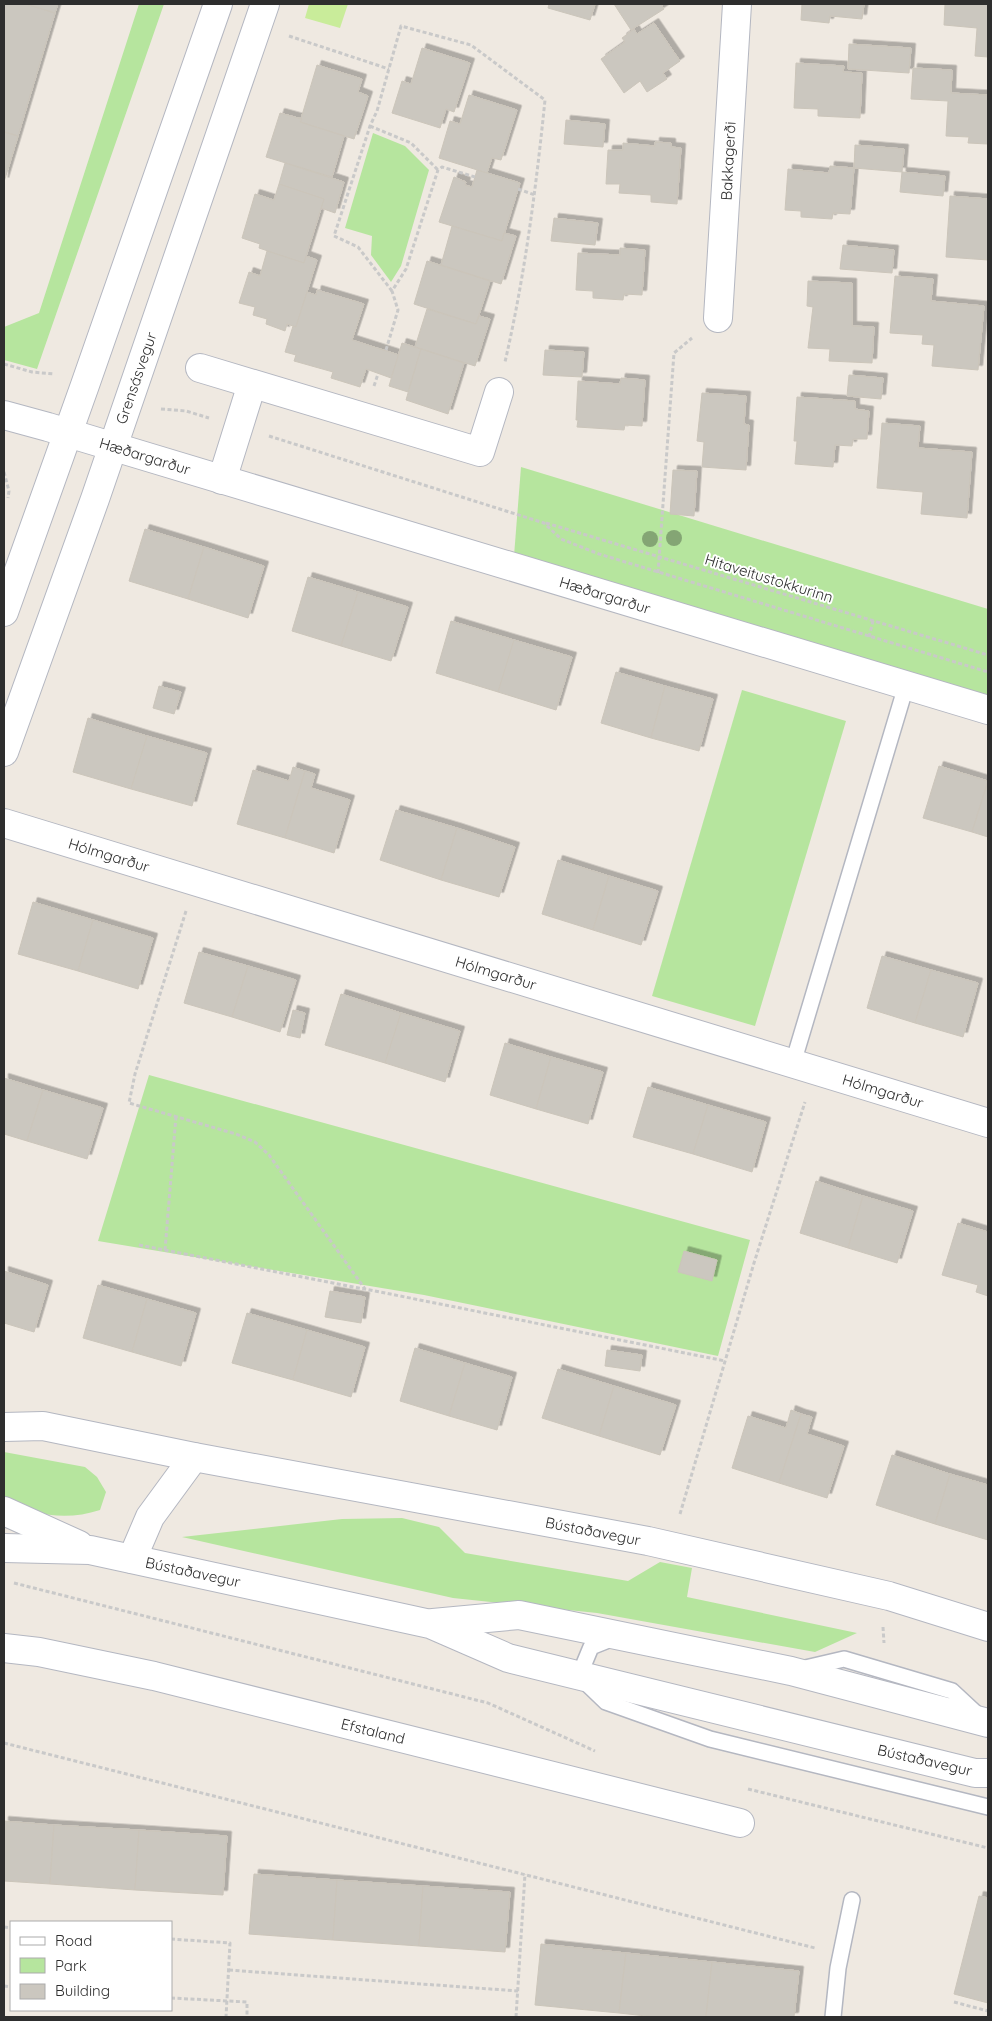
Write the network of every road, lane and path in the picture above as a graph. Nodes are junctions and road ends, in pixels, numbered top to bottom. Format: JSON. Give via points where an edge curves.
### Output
{"nodes":[{"id":1,"x":218,"y":4,"type":"edge"},
{"id":2,"x":265,"y":4,"type":"edge"},
{"id":3,"x":737,"y":4,"type":"edge"},
{"id":4,"x":286,"y":35,"type":"dead end"},
{"id":5,"x":389,"y":69,"type":"junction"},
{"id":6,"x":370,"y":126,"type":"junction"},
{"id":7,"x":438,"y":170,"type":"junction"},
{"id":8,"x":475,"y":177,"type":"dead end"},
{"id":9,"x":518,"y":189,"type":"dead end"},
{"id":10,"x":535,"y":195,"type":"junction"},
{"id":11,"x":392,"y":291,"type":"junction"},
{"id":12,"x":718,"y":318,"type":"joint"},
{"id":13,"x":386,"y":350,"type":"dead end"},
{"id":14,"x":4,"y":364,"type":"edge"},
{"id":15,"x":200,"y":368,"type":"dead end"},
{"id":16,"x":54,"y":374,"type":"dead end"},
{"id":17,"x":252,"y":384,"type":"junction"},
{"id":18,"x":499,"y":392,"type":"joint"},
{"id":19,"x":157,"y":408,"type":"dead end"},
{"id":20,"x":4,"y":415,"type":"edge"},
{"id":21,"x":214,"y":419,"type":"dead end"},
{"id":22,"x":68,"y":433,"type":"junction"},
{"id":23,"x":261,"y":434,"type":"dead end"},
{"id":24,"x":112,"y":446,"type":"junction"},
{"id":25,"x":4,"y":472,"type":"edge"},
{"id":26,"x":222,"y":480,"type":"junction"},
{"id":27,"x":8,"y":503,"type":"dead end"},
{"id":28,"x":544,"y":523,"type":"junction"},
{"id":29,"x":660,"y":557,"type":"junction"},
{"id":30,"x":658,"y":573,"type":"junction"},
{"id":31,"x":4,"y":612,"type":"edge"},
{"id":32,"x":873,"y":621,"type":"junction"},
{"id":33,"x":869,"y":636,"type":"junction"},
{"id":34,"x":867,"y":643,"type":"dead end"},
{"id":35,"x":988,"y":655,"type":"edge"},
{"id":36,"x":988,"y":672,"type":"edge"},
{"id":37,"x":906,"y":686,"type":"junction"},
{"id":38,"x":988,"y":710,"type":"edge"},
{"id":39,"x":4,"y":752,"type":"edge"},
{"id":40,"x":4,"y":823,"type":"edge"},
{"id":41,"x":195,"y":881,"type":"junction"},
{"id":42,"x":804,"y":1067,"type":"junction"},
{"id":43,"x":176,"y":1116,"type":"junction"},
{"id":44,"x":988,"y":1123,"type":"edge"},
{"id":45,"x":139,"y":1245,"type":"dead end"},
{"id":46,"x":165,"y":1250,"type":"junction"},
{"id":47,"x":365,"y":1289,"type":"junction"},
{"id":48,"x":726,"y":1361,"type":"junction"},
{"id":49,"x":4,"y":1427,"type":"edge"},
{"id":50,"x":194,"y":1456,"type":"junction"},
{"id":51,"x":4,"y":1511,"type":"edge"},
{"id":52,"x":680,"y":1515,"type":"dead end"},
{"id":53,"x":4,"y":1548,"type":"edge"},
{"id":54,"x":90,"y":1550,"type":"junction"},
{"id":55,"x":132,"y":1559,"type":"junction"},
{"id":56,"x":14,"y":1583,"type":"dead end"},
{"id":57,"x":884,"y":1619,"type":"dead end"},
{"id":58,"x":430,"y":1624,"type":"junction"},
{"id":59,"x":988,"y":1627,"type":"edge"},
{"id":60,"x":617,"y":1636,"type":"junction"},
{"id":61,"x":884,"y":1644,"type":"dead end"},
{"id":62,"x":4,"y":1648,"type":"edge"},
{"id":63,"x":579,"y":1676,"type":"junction"},
{"id":64,"x":987,"y":1722,"type":"edge"},
{"id":65,"x":4,"y":1743,"type":"edge"},
{"id":66,"x":600,"y":1753,"type":"dead end"},
{"id":67,"x":988,"y":1772,"type":"edge"},
{"id":68,"x":746,"y":1789,"type":"dead end"},
{"id":69,"x":988,"y":1806,"type":"edge"},
{"id":70,"x":740,"y":1823,"type":"dead end"},
{"id":71,"x":988,"y":1848,"type":"edge"},
{"id":72,"x":525,"y":1874,"type":"junction"},
{"id":73,"x":852,"y":1900,"type":"dead end"},
{"id":74,"x":172,"y":1939,"type":"edge"},
{"id":75,"x":840,"y":1955,"type":"junction"},
{"id":76,"x":229,"y":1970,"type":"junction"},
{"id":77,"x":518,"y":1990,"type":"junction"},
{"id":78,"x":172,"y":1998,"type":"edge"},
{"id":79,"x":228,"y":2001,"type":"junction"},
{"id":80,"x":954,"y":2002,"type":"dead end"},
{"id":81,"x":988,"y":2011,"type":"edge"},
{"id":82,"x":226,"y":2017,"type":"edge"},
{"id":83,"x":247,"y":2017,"type":"edge"},
{"id":84,"x":516,"y":2017,"type":"edge"},
{"id":85,"x":833,"y":2017,"type":"edge"}],
"edges":[{"from":1,"to":22,"type":"street"},
{"from":2,"to":24,"type":"street","name":"Grensásvegur"},
{"from":3,"to":12,"type":"street","name":"Bakkagerði"},
{"from":4,"to":5,"type":"path"},
{"from":5,"to":6,"type":"path"},
{"from":5,"to":10,"type":"path","via":[[401,26],[471,46],[545,100]]},
{"from":6,"to":7,"type":"path","via":[[411,143]]},
{"from":6,"to":11,"type":"path","via":[[334,236],[358,247]]},
{"from":7,"to":8,"type":"path","via":[[442,167]]},
{"from":7,"to":11,"type":"path","via":[[406,269]]},
{"from":9,"to":10,"type":"path"},
{"from":10,"to":18,"type":"path"},
{"from":11,"to":13,"type":"path","via":[[398,310]]},
{"from":12,"to":29,"type":"path","via":[[674,353]]},
{"from":14,"to":16,"type":"path"},
{"from":15,"to":17,"type":"street"},
{"from":17,"to":18,"type":"street","via":[[480,452]]},
{"from":17,"to":26,"type":"street"},
{"from":19,"to":21,"type":"path","via":[[186,411]]},
{"from":20,"to":22,"type":"street","name":"Hæðargarður"},
{"from":22,"to":24,"type":"street","name":"Hæðargarður"},
{"from":22,"to":31,"type":"street"},
{"from":23,"to":28,"type":"path","name":"Hitaveitustokkurinn"},
{"from":24,"to":26,"type":"street","name":"Hæðargarður"},
{"from":24,"to":39,"type":"street","name":"Grensásvegur"},
{"from":25,"to":27,"type":"path","via":[[9,491]]},
{"from":26,"to":37,"type":"street","name":"Hæðargarður"},
{"from":28,"to":29,"type":"path","name":"Hitaveitustokkurinn"},
{"from":28,"to":30,"type":"path","via":[[562,539]]},
{"from":29,"to":30,"type":"path"},
{"from":29,"to":32,"type":"path","name":"Hitaveitustokkurinn"},
{"from":30,"to":33,"type":"path"},
{"from":32,"to":33,"type":"path"},
{"from":32,"to":35,"type":"path","name":"Hitaveitustokkurinn"},
{"from":33,"to":34,"type":"path"},
{"from":33,"to":36,"type":"path"},
{"from":37,"to":38,"type":"street","name":"Hæðargarður"},
{"from":37,"to":42,"type":"lane"},
{"from":40,"to":41,"type":"street","name":"Hólmgarður"},
{"from":41,"to":42,"type":"street","name":"Hólmgarður"},
{"from":41,"to":43,"type":"path","via":[[135,1074],[129,1103]]},
{"from":42,"to":44,"type":"street","name":"Hólmgarður"},
{"from":42,"to":48,"type":"path","via":[[791,1144]]},
{"from":43,"to":46,"type":"path"},
{"from":43,"to":47,"type":"path","via":[[255,1142],[269,1155]]},
{"from":45,"to":46,"type":"path"},
{"from":46,"to":47,"type":"path"},
{"from":47,"to":48,"type":"path"},
{"from":48,"to":52,"type":"path"},
{"from":49,"to":50,"type":"street","name":"Bústaðavegur","via":[[43,1426]]},
{"from":50,"to":55,"type":"street","name":"Bústaðavegur","via":[[150,1517]]},
{"from":50,"to":59,"type":"street","name":"Bústaðavegur","via":[[648,1541],[889,1596]]},
{"from":51,"to":54,"type":"street","name":"Bústaðavegur"},
{"from":53,"to":54,"type":"street","name":"Bústaðavegur"},
{"from":54,"to":55,"type":"street","name":"Bústaðavegur"},
{"from":55,"to":58,"type":"street","name":"Bústaðavegur"},
{"from":56,"to":66,"type":"path","via":[[488,1703]]},
{"from":57,"to":61,"type":"path"},
{"from":58,"to":60,"type":"street","name":"Bústaðavegur","via":[[519,1615]]},
{"from":58,"to":63,"type":"street","name":"Bústaðavegur","via":[[508,1658]]},
{"from":60,"to":63,"type":"lane","via":[[592,1648]]},
{"from":60,"to":64,"type":"street","name":"Bústaðavegur","via":[[791,1671]]},
{"from":62,"to":70,"type":"street","name":"Efstaland","via":[[154,1676]]},
{"from":63,"to":67,"type":"street","name":"Bústaðavegur","via":[[975,1773]]},
{"from":63,"to":69,"type":"lane","via":[[606,1702],[710,1739]]},
{"from":65,"to":72,"type":"path"},
{"from":68,"to":71,"type":"path"},
{"from":72,"to":75,"type":"path"},
{"from":72,"to":77,"type":"path"},
{"from":73,"to":75,"type":"lane"},
{"from":74,"to":76,"type":"path","via":[[230,1943]]},
{"from":75,"to":85,"type":"lane"},
{"from":76,"to":77,"type":"path"},
{"from":76,"to":79,"type":"path"},
{"from":77,"to":84,"type":"path"},
{"from":78,"to":79,"type":"path"},
{"from":79,"to":82,"type":"path"},
{"from":79,"to":83,"type":"path","via":[[247,2002]]},
{"from":80,"to":81,"type":"path"}]}
